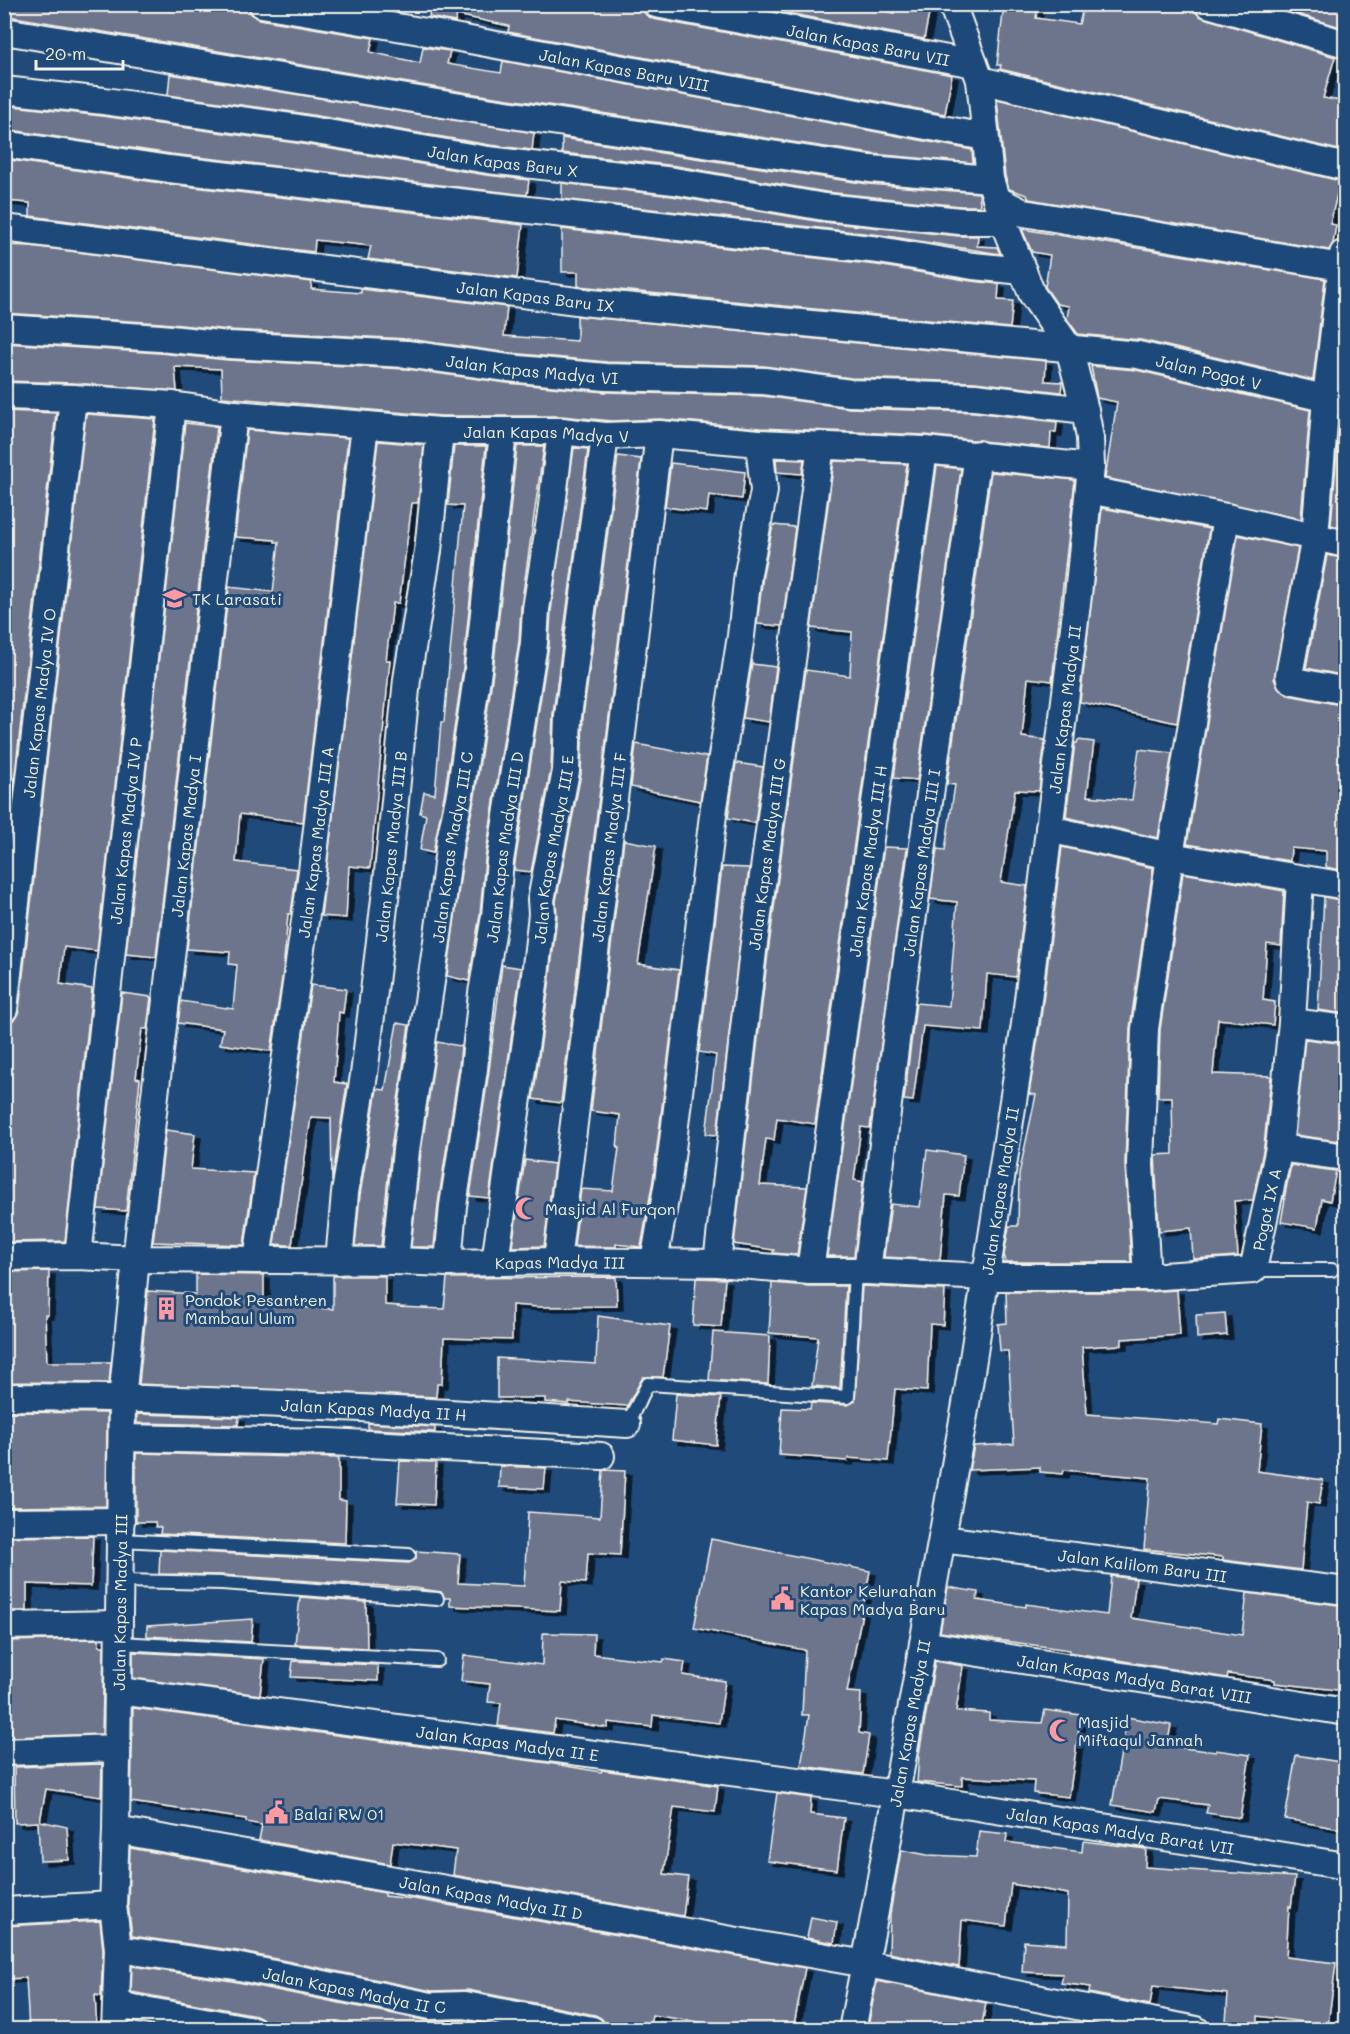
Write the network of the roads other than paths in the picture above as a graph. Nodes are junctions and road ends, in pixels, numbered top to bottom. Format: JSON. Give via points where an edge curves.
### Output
{"nodes":[{"id":1,"x":262,"y":4,"type":"edge"},
{"id":2,"x":656,"y":4,"type":"edge"},
{"id":3,"x":952,"y":4,"type":"edge"},
{"id":4,"x":1208,"y":4,"type":"edge"},
{"id":5,"x":4,"y":31,"type":"edge"},
{"id":6,"x":1346,"y":44,"type":"edge"},
{"id":7,"x":977,"y":72,"type":"junction"},
{"id":8,"x":4,"y":90,"type":"edge"},
{"id":9,"x":985,"y":137,"type":"junction"},
{"id":10,"x":4,"y":144,"type":"edge"},
{"id":11,"x":1345,"y":173,"type":"edge"},
{"id":12,"x":997,"y":200,"type":"junction"},
{"id":13,"x":4,"y":228,"type":"edge"},
{"id":14,"x":1343,"y":261,"type":"edge"},
{"id":15,"x":1023,"y":271,"type":"junction"},
{"id":16,"x":4,"y":328,"type":"edge"},
{"id":17,"x":1069,"y":348,"type":"junction"},
{"id":18,"x":4,"y":396,"type":"edge"},
{"id":19,"x":73,"y":398,"type":"junction"},
{"id":20,"x":1336,"y":401,"type":"edge"},
{"id":21,"x":172,"y":405,"type":"junction"},
{"id":22,"x":1085,"y":410,"type":"junction"},
{"id":23,"x":234,"y":414,"type":"junction"},
{"id":24,"x":365,"y":424,"type":"junction"},
{"id":25,"x":440,"y":431,"type":"junction"},
{"id":26,"x":561,"y":431,"type":"junction"},
{"id":27,"x":503,"y":432,"type":"junction"},
{"id":28,"x":659,"y":434,"type":"junction"},
{"id":29,"x":605,"y":436,"type":"junction"},
{"id":30,"x":759,"y":443,"type":"junction"},
{"id":31,"x":821,"y":445,"type":"junction"},
{"id":32,"x":924,"y":450,"type":"junction"},
{"id":33,"x":978,"y":454,"type":"junction"},
{"id":34,"x":1090,"y":478,"type":"junction"},
{"id":35,"x":1226,"y":517,"type":"junction"},
{"id":36,"x":1315,"y":537,"type":"junction"},
{"id":37,"x":1346,"y":544,"type":"edge"},
{"id":38,"x":1346,"y":691,"type":"edge"},
{"id":39,"x":1049,"y":829,"type":"junction"},
{"id":40,"x":1170,"y":856,"type":"junction"},
{"id":41,"x":1300,"y":879,"type":"junction"},
{"id":42,"x":1346,"y":886,"type":"edge"},
{"id":43,"x":4,"y":1009,"type":"edge"},
{"id":44,"x":1292,"y":1022,"type":"junction"},
{"id":45,"x":1346,"y":1029,"type":"edge"},
{"id":46,"x":1278,"y":1148,"type":"junction"},
{"id":47,"x":1346,"y":1157,"type":"edge"},
{"id":48,"x":78,"y":1256,"type":"junction"},
{"id":49,"x":4,"y":1257,"type":"edge"},
{"id":50,"x":136,"y":1258,"type":"junction"},
{"id":51,"x":257,"y":1260,"type":"junction"},
{"id":52,"x":339,"y":1261,"type":"junction"},
{"id":53,"x":395,"y":1261,"type":"junction"},
{"id":54,"x":556,"y":1261,"type":"junction"},
{"id":55,"x":495,"y":1262,"type":"junction"},
{"id":56,"x":654,"y":1262,"type":"junction"},
{"id":57,"x":448,"y":1263,"type":"junction"},
{"id":58,"x":717,"y":1263,"type":"junction"},
{"id":59,"x":1253,"y":1270,"type":"junction"},
{"id":60,"x":1332,"y":1270,"type":"dead end"},
{"id":61,"x":810,"y":1271,"type":"junction"},
{"id":62,"x":861,"y":1271,"type":"junction"},
{"id":63,"x":985,"y":1277,"type":"junction"},
{"id":64,"x":1147,"y":1277,"type":"junction"},
{"id":65,"x":4,"y":1397,"type":"edge"},
{"id":66,"x":122,"y":1400,"type":"junction"},
{"id":67,"x":450,"y":1413,"type":"junction"},
{"id":68,"x":627,"y":1424,"type":"joint"},
{"id":69,"x":122,"y":1438,"type":"junction"},
{"id":70,"x":450,"y":1448,"type":"junction"},
{"id":71,"x":601,"y":1456,"type":"dead end"},
{"id":72,"x":4,"y":1522,"type":"edge"},
{"id":73,"x":121,"y":1530,"type":"junction"},
{"id":74,"x":942,"y":1539,"type":"junction"},
{"id":75,"x":409,"y":1555,"type":"dead end"},
{"id":76,"x":120,"y":1581,"type":"junction"},
{"id":77,"x":1346,"y":1591,"type":"edge"},
{"id":78,"x":438,"y":1599,"type":"dead end"},
{"id":79,"x":4,"y":1626,"type":"edge"},
{"id":80,"x":119,"y":1633,"type":"junction"},
{"id":81,"x":923,"y":1644,"type":"junction"},
{"id":82,"x":437,"y":1660,"type":"dead end"},
{"id":83,"x":119,"y":1691,"type":"junction"},
{"id":84,"x":1346,"y":1712,"type":"edge"},
{"id":85,"x":117,"y":1748,"type":"junction"},
{"id":86,"x":4,"y":1752,"type":"edge"},
{"id":87,"x":896,"y":1794,"type":"junction"},
{"id":88,"x":116,"y":1830,"type":"junction"},
{"id":89,"x":1346,"y":1866,"type":"edge"},
{"id":90,"x":113,"y":1905,"type":"junction"},
{"id":91,"x":4,"y":1911,"type":"edge"},
{"id":92,"x":118,"y":1948,"type":"junction"},
{"id":93,"x":865,"y":1964,"type":"junction"},
{"id":94,"x":116,"y":2017,"type":"edge"},
{"id":95,"x":253,"y":2030,"type":"edge"},
{"id":96,"x":592,"y":2030,"type":"edge"},
{"id":97,"x":852,"y":2030,"type":"edge"},
{"id":98,"x":1196,"y":2030,"type":"edge"}],
"edges":[{"from":1,"to":9,"type":"street","name":"Jalan Kapas Baru VIII"},
{"from":2,"to":7,"type":"street","name":"Jalan Kapas Baru VII"},
{"from":3,"to":7,"type":"street","name":"Jalan Kapas Madya II"},
{"from":4,"to":6,"type":"street"},
{"from":5,"to":12,"type":"street","via":[[870,169]]},
{"from":7,"to":9,"type":"street","name":"Jalan Kapas Madya II"},
{"from":7,"to":11,"type":"street","name":"Jalan Kapas Baru VII"},
{"from":8,"to":12,"type":"street","name":"Jalan Kapas Baru X","via":[[298,128],[488,160],[674,181],[824,207],[960,220]]},
{"from":9,"to":12,"type":"street","name":"Jalan Kapas Madya II"},
{"from":10,"to":15,"type":"street","via":[[169,169],[879,250]]},
{"from":12,"to":14,"type":"street","via":[[1024,213]]},
{"from":12,"to":15,"type":"street","name":"Jalan Kapas Madya II"},
{"from":13,"to":17,"type":"street","name":"Jalan Kapas Baru IX","via":[[592,303]]},
{"from":14,"to":20,"type":"street"},
{"from":15,"to":17,"type":"street","name":"Jalan Kapas Madya II","via":[[1032,294]]},
{"from":16,"to":22,"type":"street","name":"Jalan Kapas Madya VI","via":[[407,354],[606,377],[764,381],[850,393],[975,397]]},
{"from":17,"to":20,"type":"street","name":"Jalan Pogot V","via":[[1138,355]]},
{"from":17,"to":22,"type":"street","name":"Jalan Kapas Madya II"},
{"from":18,"to":19,"type":"street","name":"Jalan Kapas Madya V"},
{"from":19,"to":21,"type":"street","name":"Jalan Kapas Madya V"},
{"from":19,"to":43,"type":"street","name":"Jalan Kapas Madya IV O"},
{"from":20,"to":36,"type":"street"},
{"from":21,"to":23,"type":"street","name":"Jalan Kapas Madya V"},
{"from":21,"to":48,"type":"street","name":"Jalan Kapas Madya IV P"},
{"from":22,"to":34,"type":"street","name":"Jalan Kapas Madya II"},
{"from":23,"to":24,"type":"street","name":"Jalan Kapas Madya V"},
{"from":23,"to":50,"type":"street","name":"Jalan Kapas Madya I"},
{"from":24,"to":25,"type":"street","name":"Jalan Kapas Madya V"},
{"from":24,"to":51,"type":"street","name":"Jalan Kapas Madya III A","via":[[312,871]]},
{"from":25,"to":27,"type":"street","name":"Jalan Kapas Madya V"},
{"from":25,"to":52,"type":"street","name":"Jalan Kapas Madya III B"},
{"from":26,"to":27,"type":"street","name":"Jalan Kapas Madya V"},
{"from":26,"to":29,"type":"street","name":"Jalan Kapas Madya V"},
{"from":26,"to":57,"type":"street","name":"Jalan Kapas Madya III D"},
{"from":27,"to":53,"type":"street","name":"Jalan Kapas Madya III C","via":[[478,670],[406,1150]]},
{"from":28,"to":29,"type":"street","name":"Jalan Kapas Madya V"},
{"from":28,"to":30,"type":"street","name":"Jalan Kapas Madya V"},
{"from":28,"to":54,"type":"street","name":"Jalan Kapas Madya III F"},
{"from":29,"to":55,"type":"street","name":"Jalan Kapas Madya III E","via":[[568,716],[566,771],[542,900]]},
{"from":30,"to":31,"type":"street","name":"Jalan Kapas Madya V"},
{"from":30,"to":56,"type":"street","via":[[764,491],[714,807],[668,1182]]},
{"from":31,"to":32,"type":"street","name":"Jalan Kapas Madya V"},
{"from":31,"to":58,"type":"street","name":"Jalan Kapas Madya III G","via":[[754,939]]},
{"from":32,"to":33,"type":"street","name":"Jalan Kapas Madya V"},
{"from":32,"to":61,"type":"street","name":"Jalan Kapas Madya III H"},
{"from":33,"to":34,"type":"street","name":"Jalan Kapas Madya V"},
{"from":33,"to":62,"type":"street","name":"Jalan Kapas Madya III I"},
{"from":34,"to":35,"type":"street","name":"Jalan Kapas Madya V"},
{"from":34,"to":39,"type":"street","name":"Jalan Kapas Madya II"},
{"from":35,"to":36,"type":"street","name":"Jalan Kapas Madya V"},
{"from":35,"to":40,"type":"street"},
{"from":36,"to":37,"type":"street","name":"Jalan Kapas Madya V"},
{"from":36,"to":38,"type":"street","via":[[1289,675],[1294,681]]},
{"from":39,"to":40,"type":"street"},
{"from":39,"to":63,"type":"street","name":"Jalan Kapas Madya II","via":[[1025,1024]]},
{"from":40,"to":41,"type":"street"},
{"from":40,"to":64,"type":"street","via":[[1145,1029],[1140,1165]]},
{"from":41,"to":42,"type":"street"},
{"from":41,"to":44,"type":"street","name":"Pogot IX A"},
{"from":44,"to":45,"type":"street"},
{"from":44,"to":46,"type":"street","name":"Pogot IX A"},
{"from":46,"to":47,"type":"street"},
{"from":46,"to":59,"type":"street","name":"Pogot IX A"},
{"from":48,"to":49,"type":"street","name":"Kapas Madya III"},
{"from":48,"to":50,"type":"street","name":"Kapas Madya III"},
{"from":50,"to":51,"type":"street","name":"Kapas Madya III"},
{"from":50,"to":66,"type":"street","name":"Jalan Kapas Madya III"},
{"from":51,"to":52,"type":"street","name":"Kapas Madya III"},
{"from":52,"to":53,"type":"street","name":"Kapas Madya III"},
{"from":53,"to":57,"type":"street","name":"Kapas Madya III"},
{"from":54,"to":55,"type":"street","name":"Kapas Madya III"},
{"from":54,"to":56,"type":"street","name":"Kapas Madya III"},
{"from":55,"to":57,"type":"street","name":"Kapas Madya III"},
{"from":56,"to":58,"type":"street","name":"Kapas Madya III"},
{"from":58,"to":61,"type":"street","name":"Kapas Madya III"},
{"from":59,"to":60,"type":"lane"},
{"from":59,"to":64,"type":"street","name":"Pogot IX A"},
{"from":61,"to":62,"type":"street","name":"Kapas Madya III"},
{"from":62,"to":63,"type":"street","name":"Kapas Madya III"},
{"from":62,"to":68,"type":"lane","via":[[848,1397],[648,1384]]},
{"from":63,"to":64,"type":"street","name":"Pogot IX A"},
{"from":63,"to":74,"type":"street","name":"Jalan Kapas Madya II"},
{"from":65,"to":66,"type":"street","name":"Jalan Kapas Madya II H"},
{"from":66,"to":67,"type":"street","name":"Jalan Kapas Madya II H"},
{"from":66,"to":69,"type":"street","name":"Jalan Kapas Madya III"},
{"from":67,"to":68,"type":"street","name":"Jalan Kapas Madya II H"},
{"from":67,"to":70,"type":"street"},
{"from":69,"to":70,"type":"street"},
{"from":69,"to":73,"type":"street","name":"Jalan Kapas Madya III"},
{"from":70,"to":71,"type":"street"},
{"from":72,"to":73,"type":"street"},
{"from":73,"to":75,"type":"lane"},
{"from":73,"to":76,"type":"street","name":"Jalan Kapas Madya III"},
{"from":74,"to":77,"type":"street","name":"Jalan Kalilom Baru III"},
{"from":74,"to":81,"type":"street","name":"Jalan Kapas Madya II"},
{"from":76,"to":78,"type":"lane","via":[[222,1583]]},
{"from":76,"to":80,"type":"street","name":"Jalan Kapas Madya III"},
{"from":79,"to":80,"type":"street"},
{"from":80,"to":82,"type":"lane"},
{"from":80,"to":83,"type":"street","name":"Jalan Kapas Madya III"},
{"from":81,"to":84,"type":"street","name":"Jalan Kapas Madya Barat VIII"},
{"from":81,"to":87,"type":"street","name":"Jalan Kapas Madya II"},
{"from":83,"to":85,"type":"street","name":"Jalan Kapas Madya III"},
{"from":83,"to":87,"type":"street","name":"Jalan Kapas Madya II E"},
{"from":85,"to":86,"type":"street"},
{"from":85,"to":88,"type":"street","name":"Jalan Kapas Madya III"},
{"from":87,"to":89,"type":"street","name":"Jalan Kapas Madya Barat VII"},
{"from":87,"to":93,"type":"street","name":"Jalan Kapas Madya II"},
{"from":88,"to":90,"type":"street","name":"Jalan Kapas Madya III"},
{"from":88,"to":93,"type":"street","name":"Jalan Kapas Madya II D"},
{"from":90,"to":91,"type":"street"},
{"from":90,"to":92,"type":"street","name":"Jalan Kapas Madya III"},
{"from":92,"to":94,"type":"street","name":"Jalan Kapas Madya III"},
{"from":92,"to":96,"type":"street","name":"Jalan Kapas Madya II C","via":[[235,1966],[431,2006],[465,2005]]},
{"from":93,"to":97,"type":"street","name":"Jalan Kapas Madya II"},
{"from":93,"to":98,"type":"street","name":"Jalan Kapas Madya II D"},
{"from":94,"to":95,"type":"street"}]}
